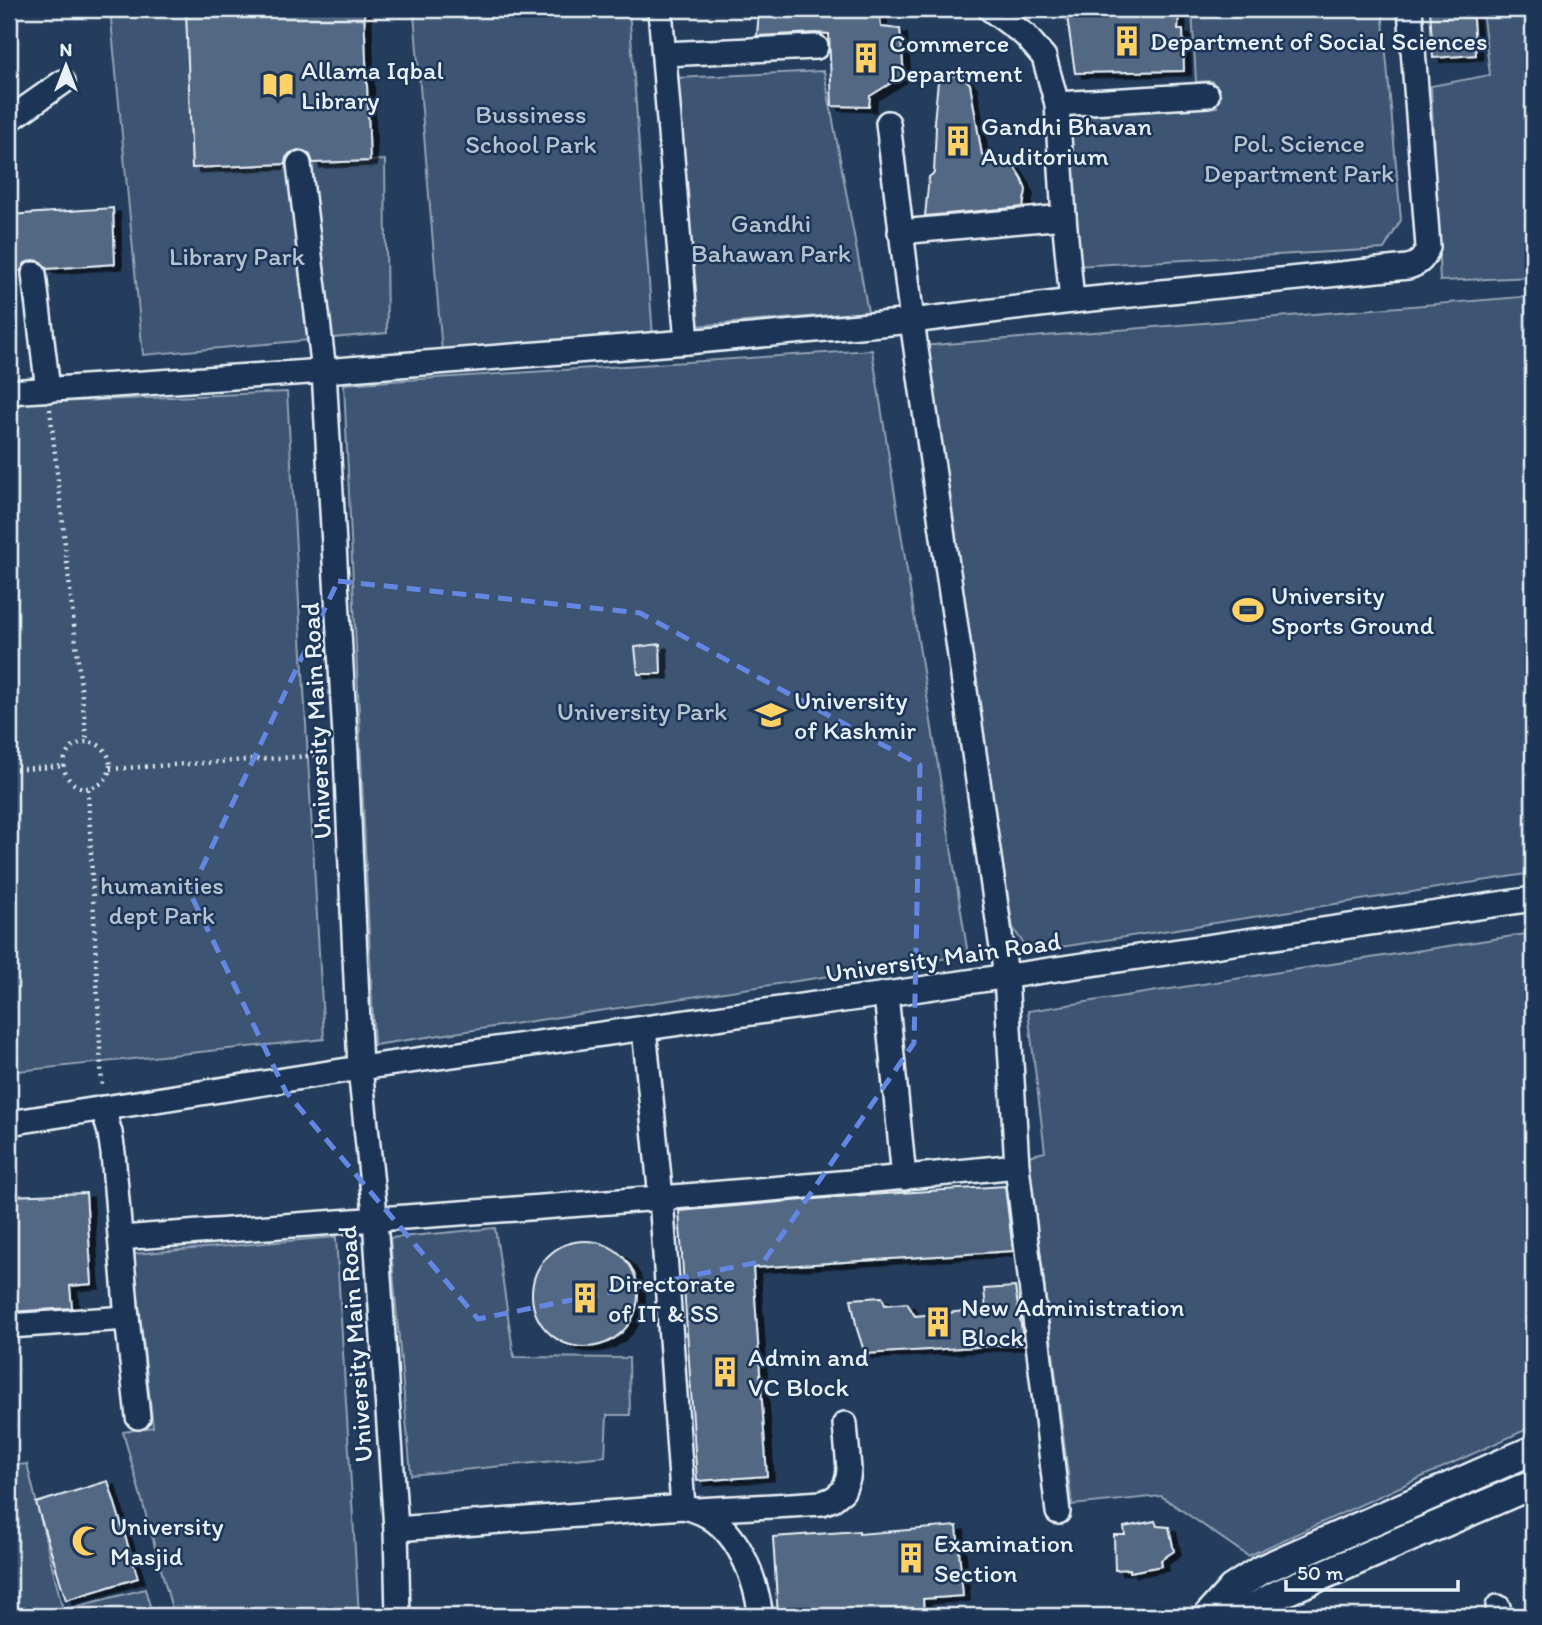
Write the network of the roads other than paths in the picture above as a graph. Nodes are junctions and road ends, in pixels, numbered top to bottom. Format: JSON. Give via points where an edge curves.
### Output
{"nodes":[{"id":1,"x":660,"y":9,"type":"edge"},
{"id":2,"x":990,"y":9,"type":"edge"},
{"id":3,"x":1410,"y":9,"type":"edge"},
{"id":4,"x":816,"y":47,"type":"dead end"},
{"id":5,"x":664,"y":54,"type":"junction"},
{"id":6,"x":63,"y":82,"type":"dead end"},
{"id":7,"x":1207,"y":95,"type":"dead end"},
{"id":8,"x":1057,"y":104,"type":"junction"},
{"id":9,"x":9,"y":120,"type":"edge"},
{"id":10,"x":888,"y":123,"type":"dead end"},
{"id":11,"x":299,"y":164,"type":"dead end"},
{"id":12,"x":1064,"y":217,"type":"junction"},
{"id":13,"x":900,"y":232,"type":"junction"},
{"id":14,"x":34,"y":274,"type":"dead end"},
{"id":15,"x":1072,"y":301,"type":"junction"},
{"id":16,"x":912,"y":321,"type":"junction"},
{"id":17,"x":687,"y":342,"type":"junction"},
{"id":18,"x":324,"y":371,"type":"junction"},
{"id":19,"x":48,"y":390,"type":"junction"},
{"id":20,"x":9,"y":393,"type":"edge"},
{"id":21,"x":1533,"y":899,"type":"edge"},
{"id":22,"x":1006,"y":976,"type":"junction"},
{"id":23,"x":886,"y":994,"type":"junction"},
{"id":24,"x":644,"y":1029,"type":"junction"},
{"id":25,"x":360,"y":1068,"type":"junction"},
{"id":26,"x":103,"y":1108,"type":"junction"},
{"id":27,"x":9,"y":1122,"type":"edge"},
{"id":28,"x":1017,"y":1166,"type":"junction"},
{"id":29,"x":904,"y":1178,"type":"junction"},
{"id":30,"x":661,"y":1198,"type":"junction"},
{"id":31,"x":374,"y":1218,"type":"junction"},
{"id":32,"x":121,"y":1238,"type":"junction"},
{"id":33,"x":127,"y":1318,"type":"junction"},
{"id":34,"x":9,"y":1326,"type":"edge"},
{"id":35,"x":138,"y":1417,"type":"dead end"},
{"id":36,"x":845,"y":1424,"type":"dead end"},
{"id":37,"x":1533,"y":1450,"type":"edge"},
{"id":38,"x":1533,"y":1484,"type":"edge"},
{"id":39,"x":690,"y":1508,"type":"junction"},
{"id":40,"x":1058,"y":1512,"type":"dead end"},
{"id":41,"x":396,"y":1529,"type":"junction"},
{"id":42,"x":398,"y":1616,"type":"edge"},
{"id":43,"x":761,"y":1616,"type":"edge"},
{"id":44,"x":1208,"y":1616,"type":"edge"},
{"id":45,"x":1243,"y":1616,"type":"edge"}],
"edges":[{"from":1,"to":5,"type":"lane"},
{"from":2,"to":8,"type":"lane","via":[[1025,35],[1044,57]]},
{"from":3,"to":15,"type":"lane","via":[[1428,247],[1418,264]]},
{"from":4,"to":5,"type":"lane"},
{"from":5,"to":17,"type":"lane"},
{"from":6,"to":9,"type":"lane"},
{"from":7,"to":8,"type":"lane"},
{"from":8,"to":12,"type":"lane"},
{"from":10,"to":13,"type":"lane"},
{"from":11,"to":18,"type":"lane","name":"University Main Road"},
{"from":12,"to":13,"type":"lane"},
{"from":12,"to":15,"type":"lane"},
{"from":13,"to":16,"type":"lane"},
{"from":14,"to":19,"type":"lane"},
{"from":15,"to":16,"type":"lane"},
{"from":16,"to":17,"type":"lane"},
{"from":16,"to":22,"type":"lane"},
{"from":17,"to":18,"type":"lane"},
{"from":18,"to":19,"type":"lane"},
{"from":18,"to":25,"type":"lane","name":"University Main Road"},
{"from":19,"to":20,"type":"lane"},
{"from":21,"to":22,"type":"lane","name":"University Main Road"},
{"from":22,"to":23,"type":"lane","name":"University Main Road"},
{"from":22,"to":28,"type":"lane"},
{"from":23,"to":24,"type":"lane","name":"University Main Road"},
{"from":23,"to":29,"type":"lane"},
{"from":24,"to":25,"type":"lane","name":"University Main Road"},
{"from":24,"to":30,"type":"lane"},
{"from":25,"to":26,"type":"lane","name":"University Main Road"},
{"from":25,"to":31,"type":"lane","name":"University Main Road"},
{"from":26,"to":27,"type":"lane","name":"University Main Road"},
{"from":26,"to":32,"type":"lane","via":[[113,1153]]},
{"from":28,"to":29,"type":"lane"},
{"from":28,"to":40,"type":"lane"},
{"from":29,"to":30,"type":"lane"},
{"from":30,"to":31,"type":"lane"},
{"from":30,"to":39,"type":"lane"},
{"from":31,"to":32,"type":"lane"},
{"from":31,"to":41,"type":"lane","name":"University Main Road"},
{"from":32,"to":33,"type":"lane"},
{"from":33,"to":34,"type":"lane"},
{"from":33,"to":35,"type":"lane"},
{"from":36,"to":39,"type":"lane","via":[[848,1478],[833,1499],[791,1506]]},
{"from":37,"to":44,"type":"main road","via":[[1261,1570],[1232,1589]]},
{"from":38,"to":45,"type":"main road","via":[[1279,1594]]},
{"from":39,"to":41,"type":"lane"},
{"from":39,"to":43,"type":"lane","via":[[713,1518],[744,1555]]},
{"from":41,"to":42,"type":"lane","name":"University Main Road"}]}
